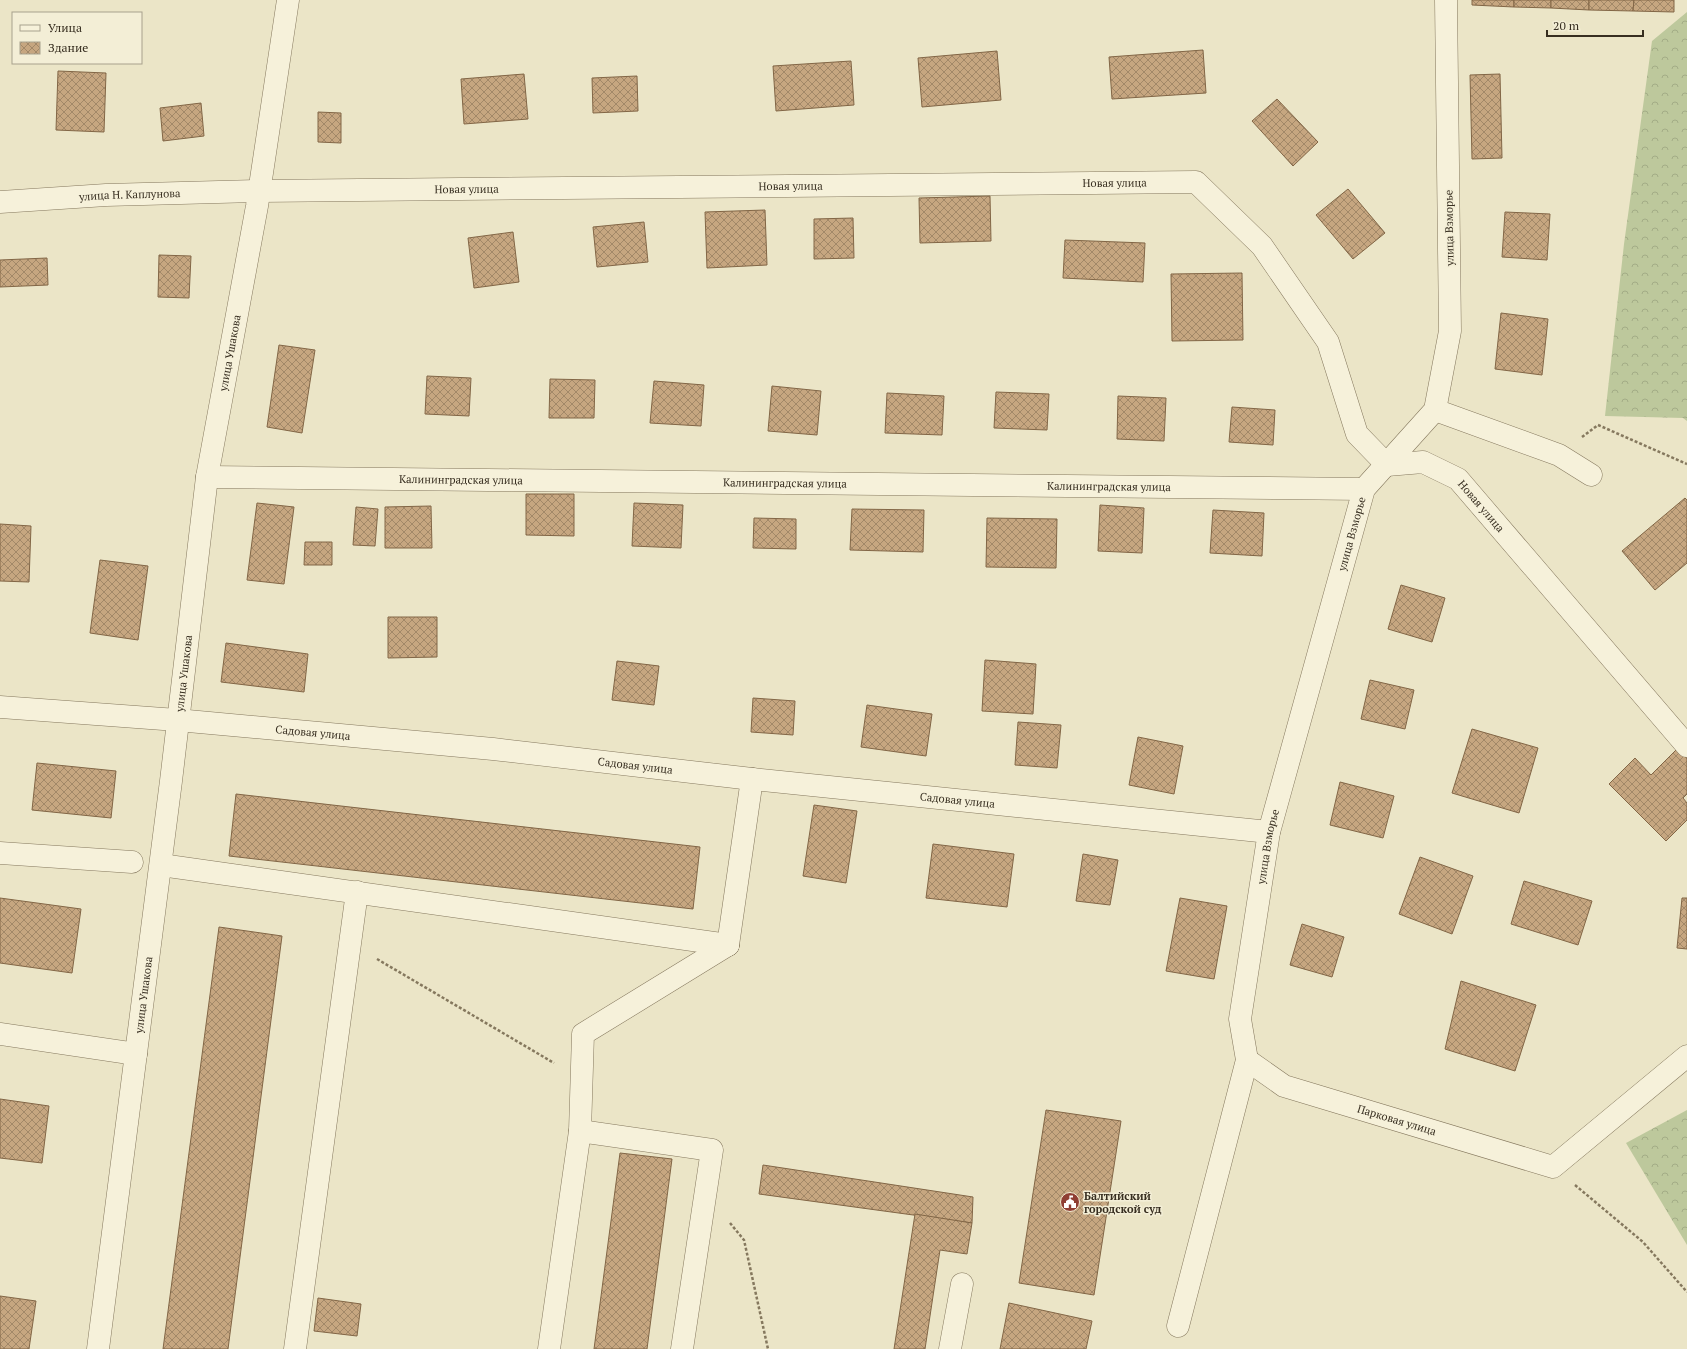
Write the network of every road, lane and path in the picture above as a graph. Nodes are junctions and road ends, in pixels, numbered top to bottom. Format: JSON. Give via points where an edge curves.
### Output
{"nodes":[{"id":1,"x":288,"y":0,"type":"edge"},
{"id":2,"x":1446,"y":0,"type":"edge"},
{"id":3,"x":259,"y":191,"type":"junction"},
{"id":4,"x":0,"y":202,"type":"edge"},
{"id":5,"x":1434,"y":410,"type":"junction"},
{"id":6,"x":1559,"y":454,"type":"junction"},
{"id":7,"x":1687,"y":464,"type":"edge"},
{"id":8,"x":1387,"y":465,"type":"junction"},
{"id":9,"x":1591,"y":475,"type":"dead end"},
{"id":10,"x":207,"y":477,"type":"junction"},
{"id":11,"x":1364,"y":489,"type":"junction"},
{"id":12,"x":0,"y":707,"type":"edge"},
{"id":13,"x":177,"y":720,"type":"junction"},
{"id":14,"x":1687,"y":746,"type":"edge"},
{"id":15,"x":752,"y":779,"type":"junction"},
{"id":16,"x":1269,"y":832,"type":"junction"},
{"id":17,"x":0,"y":853,"type":"edge"},
{"id":18,"x":132,"y":862,"type":"dead end"},
{"id":19,"x":161,"y":865,"type":"junction"},
{"id":20,"x":357,"y":892,"type":"junction"},
{"id":21,"x":350,"y":943,"type":"junction"},
{"id":22,"x":728,"y":945,"type":"junction"},
{"id":23,"x":0,"y":1034,"type":"edge"},
{"id":24,"x":136,"y":1054,"type":"junction"},
{"id":25,"x":1687,"y":1056,"type":"edge"},
{"id":26,"x":1247,"y":1060,"type":"junction"},
{"id":27,"x":582,"y":1079,"type":"junction"},
{"id":28,"x":580,"y":1131,"type":"junction"},
{"id":29,"x":1553,"y":1167,"type":"junction"},
{"id":30,"x":706,"y":1194,"type":"junction"},
{"id":31,"x":962,"y":1284,"type":"dead end"},
{"id":32,"x":1687,"y":1292,"type":"edge"},
{"id":33,"x":1178,"y":1326,"type":"dead end"},
{"id":34,"x":98,"y":1349,"type":"edge"},
{"id":35,"x":295,"y":1349,"type":"edge"},
{"id":36,"x":549,"y":1349,"type":"edge"},
{"id":37,"x":682,"y":1349,"type":"edge"},
{"id":38,"x":768,"y":1349,"type":"edge"},
{"id":39,"x":950,"y":1349,"type":"edge"}],
"edges":[{"from":1,"to":3,"type":"street","name":"улица Ушакова"},
{"from":2,"to":5,"type":"street","name":"улица Взморье","via":[[1450,331]]},
{"from":3,"to":4,"type":"street","name":"улица Н. Каплунова","via":[[106,195]]},
{"from":3,"to":8,"type":"street","name":"Новая улица","via":[[1196,182],[1262,246],[1328,342],[1357,434]]},
{"from":3,"to":10,"type":"street","name":"улица Ушакова"},
{"from":5,"to":6,"type":"street"},
{"from":5,"to":8,"type":"street","name":"улица Взморье"},
{"from":6,"to":7,"type":"path","via":[[1598,425]]},
{"from":6,"to":9,"type":"street"},
{"from":8,"to":11,"type":"street","name":"улица Взморье"},
{"from":8,"to":14,"type":"street","name":"Новая улица","via":[[1423,462],[1458,479]]},
{"from":10,"to":11,"type":"street","name":"Калининградская улица"},
{"from":10,"to":13,"type":"street","name":"улица Ушакова"},
{"from":11,"to":16,"type":"street","name":"улица Взморье"},
{"from":12,"to":13,"type":"street","name":"Садовая улица"},
{"from":13,"to":15,"type":"street","name":"Садовая улица","via":[[493,748]]},
{"from":13,"to":19,"type":"street","name":"улица Ушакова"},
{"from":15,"to":16,"type":"street","name":"Садовая улица"},
{"from":15,"to":22,"type":"street"},
{"from":16,"to":26,"type":"street","name":"улица Взморье","via":[[1240,1019]]},
{"from":17,"to":18,"type":"street"},
{"from":19,"to":20,"type":"street"},
{"from":19,"to":24,"type":"street","name":"улица Ушакова"},
{"from":20,"to":21,"type":"street"},
{"from":20,"to":22,"type":"street"},
{"from":21,"to":27,"type":"path"},
{"from":21,"to":35,"type":"street"},
{"from":22,"to":27,"type":"street","via":[[583,1034]]},
{"from":23,"to":24,"type":"street"},
{"from":24,"to":34,"type":"street","name":"улица Ушакова"},
{"from":25,"to":29,"type":"street"},
{"from":26,"to":29,"type":"street","name":"Парковая улица","via":[[1284,1086]]},
{"from":26,"to":33,"type":"street"},
{"from":27,"to":28,"type":"street"},
{"from":28,"to":30,"type":"street","via":[[712,1150]]},
{"from":28,"to":36,"type":"street"},
{"from":29,"to":32,"type":"path","via":[[1643,1242]]},
{"from":30,"to":37,"type":"street"},
{"from":30,"to":38,"type":"path","via":[[744,1240]]},
{"from":31,"to":39,"type":"street"}]}
